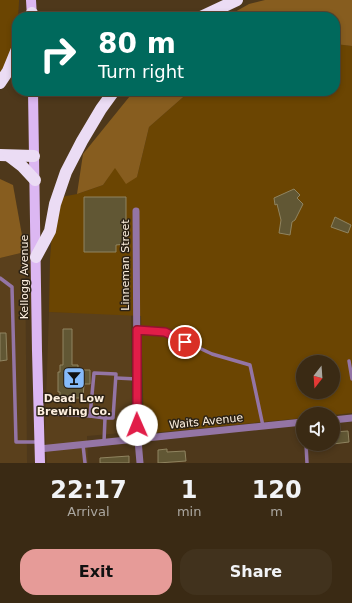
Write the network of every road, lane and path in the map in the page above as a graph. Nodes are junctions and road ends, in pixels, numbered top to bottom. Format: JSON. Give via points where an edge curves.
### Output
{"nodes":[{"id":1,"x":31,"y":0,"type":"edge"},
{"id":2,"x":237,"y":0,"type":"edge"},
{"id":3,"x":31,"y":12,"type":"edge"},
{"id":4,"x":212,"y":12,"type":"edge"},
{"id":5,"x":12,"y":61,"type":"edge"},
{"id":6,"x":0,"y":83,"type":"edge"},
{"id":7,"x":33,"y":96,"type":"edge"},
{"id":8,"x":110,"y":96,"type":"edge"},
{"id":9,"x":4,"y":155,"type":"edge"},
{"id":10,"x":34,"y":156,"type":"junction"},
{"id":11,"x":35,"y":180,"type":"junction"},
{"id":12,"x":136,"y":211,"type":"dead end"},
{"id":13,"x":36,"y":257,"type":"junction"},
{"id":14,"x":0,"y":278,"type":"edge"},
{"id":15,"x":137,"y":330,"type":"junction"},
{"id":16,"x":349,"y":361,"type":"dead end"},
{"id":17,"x":116,"y":378,"type":"junction"},
{"id":18,"x":137,"y":379,"type":"junction"},
{"id":19,"x":352,"y":379,"type":"edge"},
{"id":20,"x":55,"y":414,"type":"dead end"},
{"id":21,"x":90,"y":416,"type":"junction"},
{"id":22,"x":105,"y":418,"type":"junction"},
{"id":23,"x":352,"y":418,"type":"edge"},
{"id":24,"x":340,"y":419,"type":"edge"},
{"id":25,"x":296,"y":423,"type":"edge"},
{"id":26,"x":263,"y":426,"type":"junction"},
{"id":27,"x":138,"y":440,"type":"junction"},
{"id":28,"x":104,"y":443,"type":"junction"},
{"id":29,"x":83,"y":445,"type":"junction"},
{"id":30,"x":39,"y":446,"type":"junction"},
{"id":31,"x":306,"y":451,"type":"edge"},
{"id":32,"x":40,"y":463,"type":"edge"},
{"id":33,"x":85,"y":463,"type":"edge"},
{"id":34,"x":140,"y":463,"type":"edge"},
{"id":35,"x":307,"y":463,"type":"edge"}],
"edges":[{"from":1,"to":3,"type":"main road"},
{"from":2,"to":4,"type":"highway"},
{"from":5,"to":6,"type":"highway"},
{"from":7,"to":10,"type":"main road","name":"Kellogg Avenue"},
{"from":8,"to":13,"type":"highway","via":[[82,140],[66,172],[55,204],[50,231]]},
{"from":9,"to":10,"type":"highway"},
{"from":9,"to":11,"type":"highway","via":[[22,166]]},
{"from":10,"to":11,"type":"main road","name":"Kellogg Avenue"},
{"from":11,"to":13,"type":"main road","name":"Kellogg Avenue"},
{"from":12,"to":15,"type":"street","name":"Linneman Street"},
{"from":13,"to":30,"type":"main road","name":"Kellogg Avenue"},
{"from":14,"to":30,"type":"lane","via":[[12,287],[16,442]]},
{"from":15,"to":18,"type":"street","name":"Linneman Street"},
{"from":15,"to":26,"type":"lane","via":[[165,332],[212,354],[250,365]]},
{"from":16,"to":19,"type":"lane"},
{"from":17,"to":18,"type":"lane"},
{"from":17,"to":21,"type":"lane","via":[[116,374],[94,373]]},
{"from":17,"to":22,"type":"lane","via":[[113,418]]},
{"from":18,"to":27,"type":"street","name":"Linneman Street"},
{"from":20,"to":21,"type":"lane"},
{"from":21,"to":22,"type":"lane"},
{"from":22,"to":28,"type":"lane"},
{"from":23,"to":24,"type":"street"},
{"from":25,"to":26,"type":"street","name":"Waits Avenue"},
{"from":26,"to":27,"type":"street","name":"Waits Avenue"},
{"from":27,"to":28,"type":"street","name":"Waits Avenue"},
{"from":27,"to":34,"type":"street","name":"Linneman Street"},
{"from":28,"to":29,"type":"street","name":"Waits Avenue"},
{"from":29,"to":30,"type":"street","name":"Waits Avenue"},
{"from":29,"to":33,"type":"lane"},
{"from":30,"to":32,"type":"main road","name":"Kellogg Avenue"},
{"from":31,"to":35,"type":"lane"}]}
